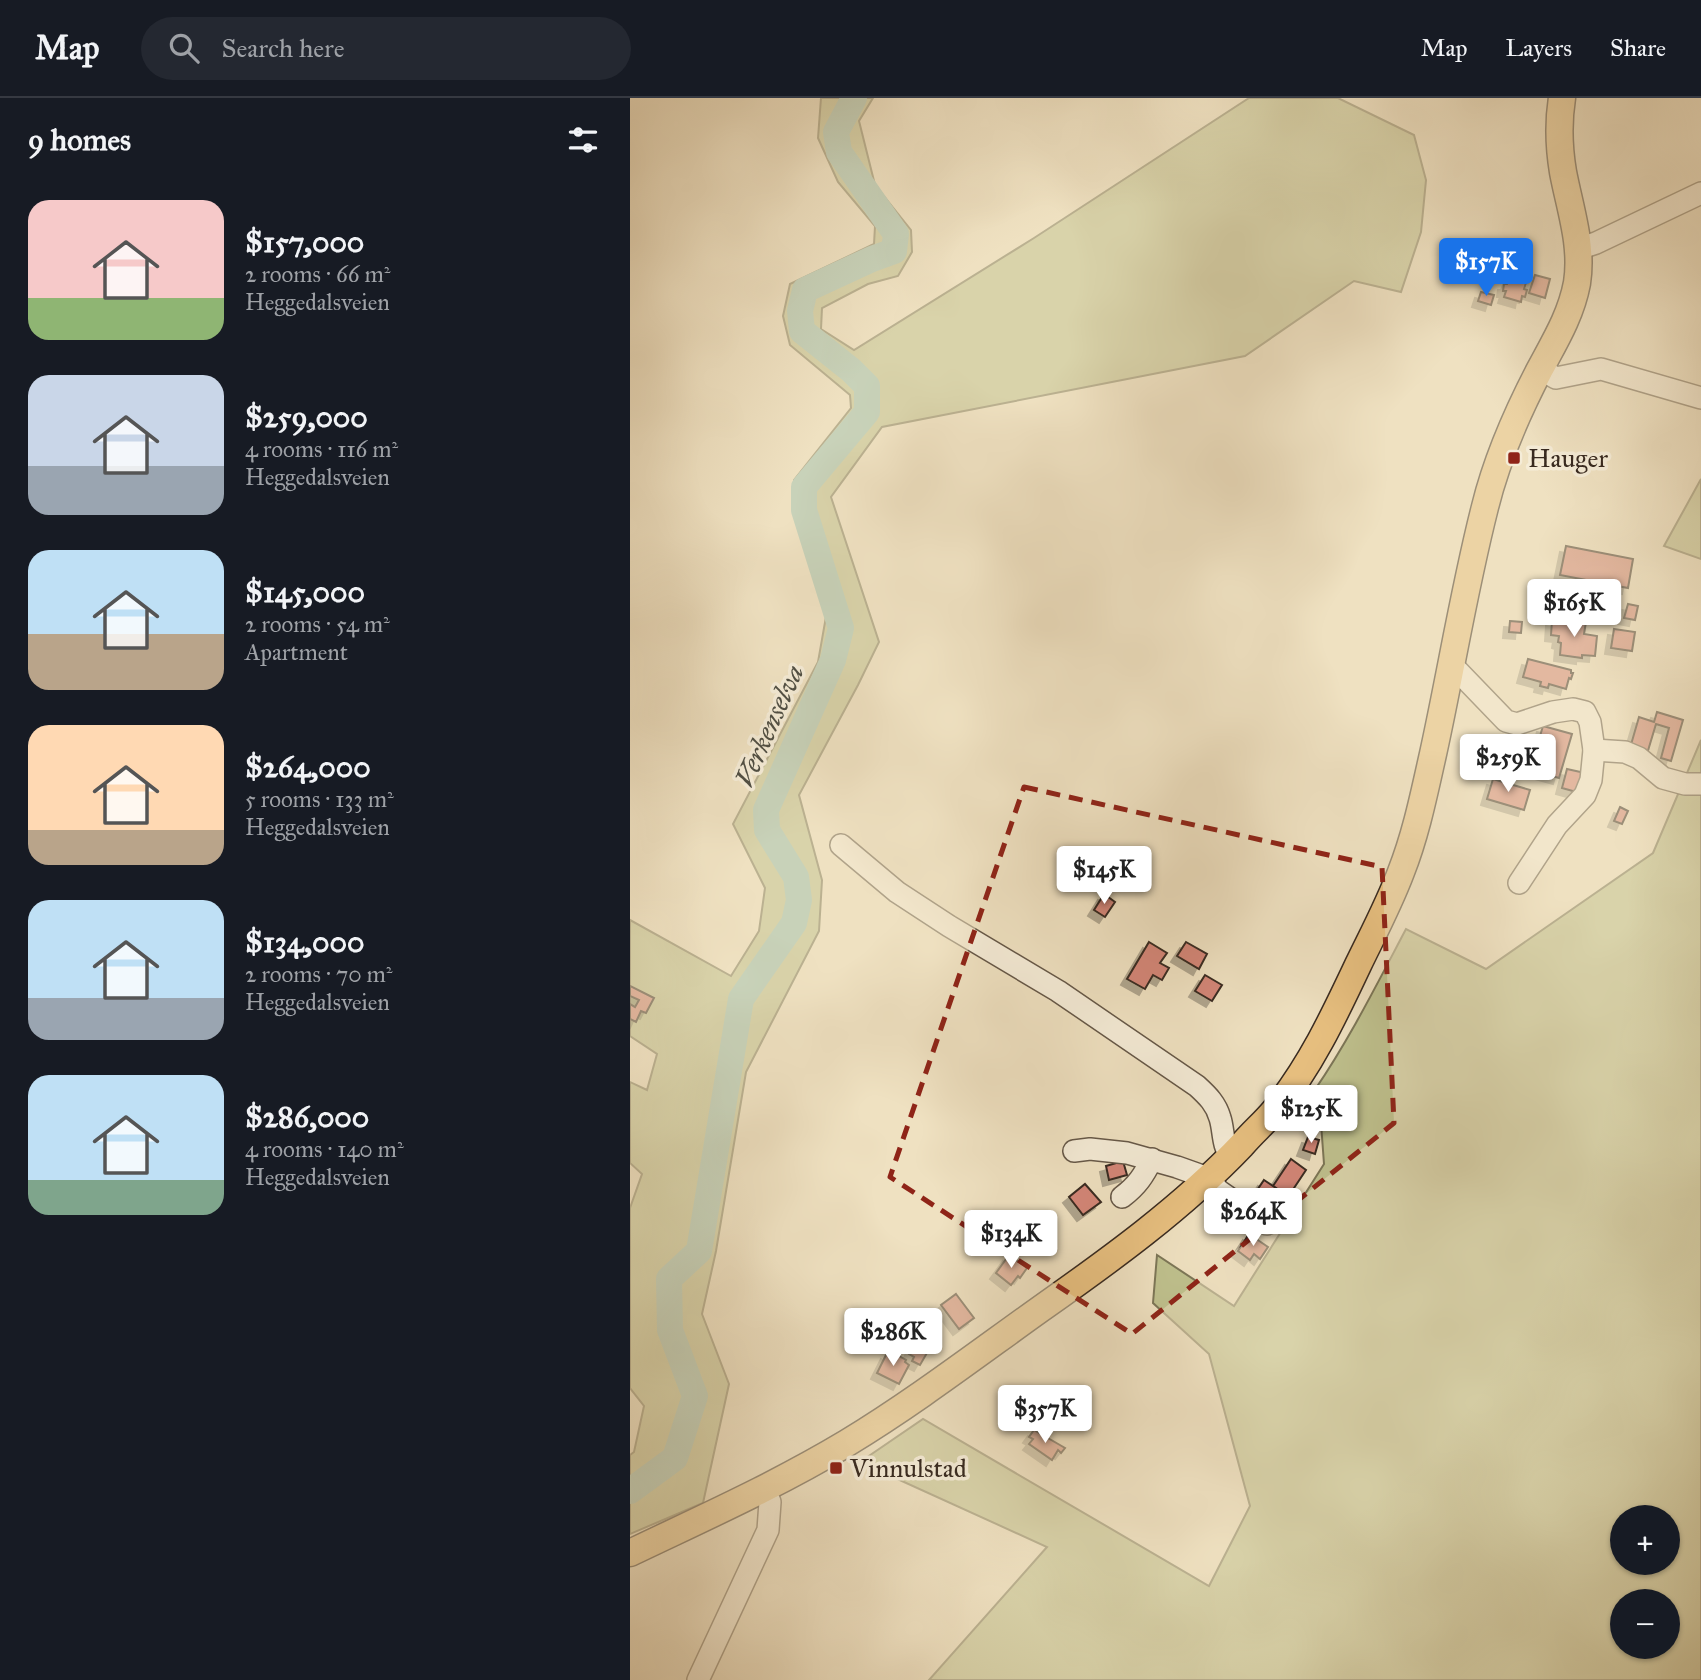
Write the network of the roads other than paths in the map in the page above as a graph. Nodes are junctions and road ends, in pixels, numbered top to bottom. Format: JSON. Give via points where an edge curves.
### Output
{"nodes":[{"id":1,"x":1562,"y":98,"type":"edge"},
{"id":2,"x":1701,"y":193,"type":"edge"},
{"id":3,"x":1578,"y":249,"type":"junction"},
{"id":4,"x":1540,"y":369,"type":"junction"},
{"id":5,"x":1701,"y":398,"type":"edge"},
{"id":6,"x":1452,"y":665,"type":"junction"},
{"id":7,"x":1594,"y":750,"type":"junction"},
{"id":8,"x":1701,"y":784,"type":"edge"},
{"id":9,"x":841,"y":845,"type":"dead end"},
{"id":10,"x":1519,"y":883,"type":"dead end"},
{"id":11,"x":1074,"y":1151,"type":"dead end"},
{"id":12,"x":1231,"y":1156,"type":"junction"},
{"id":13,"x":1152,"y":1159,"type":"junction"},
{"id":14,"x":1209,"y":1178,"type":"junction"},
{"id":15,"x":1122,"y":1197,"type":"dead end"},
{"id":16,"x":1267,"y":1224,"type":"dead end"},
{"id":17,"x":765,"y":1489,"type":"junction"},
{"id":18,"x":631,"y":1552,"type":"edge"},
{"id":19,"x":698,"y":1680,"type":"edge"}],
"edges":[{"from":1,"to":3,"type":"main road","via":[[1559,140]]},
{"from":2,"to":3,"type":"street"},
{"from":3,"to":4,"type":"main road","via":[[1571,308]]},
{"from":4,"to":5,"type":"street","via":[[1556,378],[1601,369]]},
{"from":4,"to":6,"type":"main road","via":[[1491,481]]},
{"from":6,"to":7,"type":"street","via":[[1506,721],[1517,724],[1573,709],[1585,712]]},
{"from":6,"to":12,"type":"main road","via":[[1402,870],[1315,1051],[1273,1112]]},
{"from":7,"to":8,"type":"street","via":[[1625,752],[1663,778]]},
{"from":7,"to":10,"type":"street","via":[[1586,795],[1556,825]]},
{"from":9,"to":12,"type":"street","via":[[897,892],[1058,991],[1197,1086],[1217,1109]]},
{"from":11,"to":13,"type":"street","via":[[1107,1150]]},
{"from":12,"to":14,"type":"main road"},
{"from":13,"to":14,"type":"street"},
{"from":13,"to":15,"type":"street","via":[[1143,1177]]},
{"from":14,"to":16,"type":"street","via":[[1219,1191]]},
{"from":14,"to":17,"type":"main road","via":[[1128,1246],[907,1404]]},
{"from":17,"to":18,"type":"main road"},
{"from":17,"to":19,"type":"street","via":[[771,1510],[768,1530]]}]}
